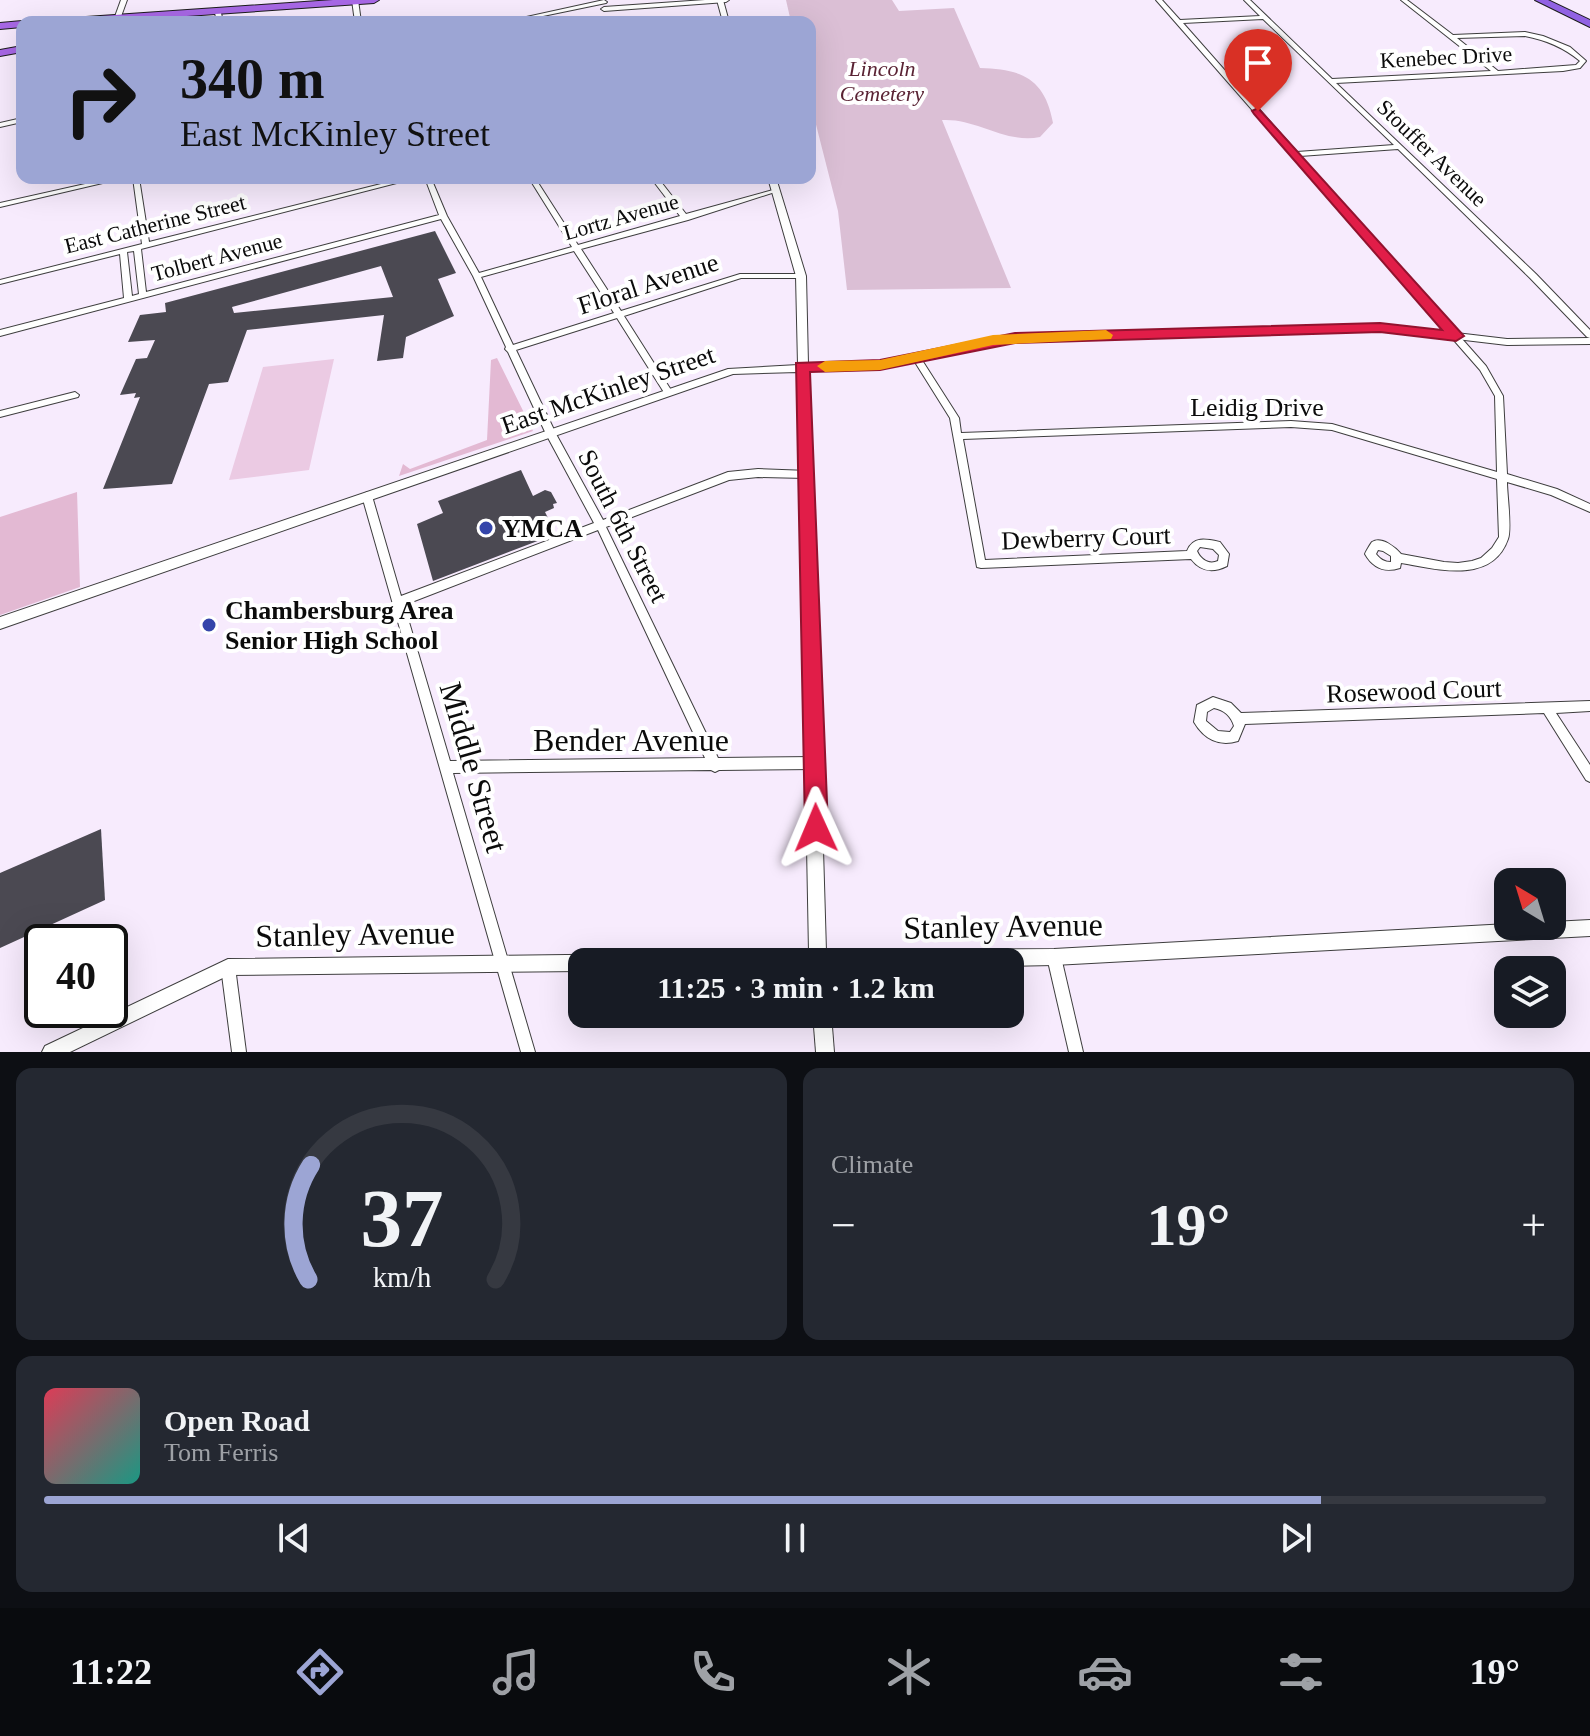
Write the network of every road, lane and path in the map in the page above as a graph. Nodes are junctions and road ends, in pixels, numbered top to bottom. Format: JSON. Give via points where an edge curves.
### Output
{"nodes":[{"id":1,"x":374,"y":0,"type":"edge"},
{"id":2,"x":720,"y":0,"type":"edge"},
{"id":3,"x":726,"y":0,"type":"edge"},
{"id":4,"x":1159,"y":0,"type":"edge"},
{"id":5,"x":1247,"y":0,"type":"edge"},
{"id":6,"x":1404,"y":0,"type":"edge"},
{"id":7,"x":1538,"y":0,"type":"edge"},
{"id":8,"x":1559,"y":0,"type":"edge"},
{"id":9,"x":355,"y":1,"type":"edge"},
{"id":10,"x":603,"y":4,"type":"edge"},
{"id":11,"x":233,"y":9,"type":"junction"},
{"id":12,"x":1590,"y":15,"type":"edge"},
{"id":13,"x":189,"y":16,"type":"edge"},
{"id":14,"x":221,"y":16,"type":"edge"},
{"id":15,"x":538,"y":16,"type":"edge"},
{"id":16,"x":1264,"y":17,"type":"junction"},
{"id":17,"x":1179,"y":22,"type":"junction"},
{"id":18,"x":1590,"y":24,"type":"edge"},
{"id":19,"x":1452,"y":37,"type":"junction"},
{"id":20,"x":1497,"y":73,"type":"junction"},
{"id":21,"x":1332,"y":81,"type":"junction"},
{"id":22,"x":1400,"y":147,"type":"junction"},
{"id":23,"x":1295,"y":154,"type":"junction"},
{"id":24,"x":94,"y":184,"type":"edge"},
{"id":25,"x":136,"y":184,"type":"edge"},
{"id":26,"x":389,"y":184,"type":"edge"},
{"id":27,"x":430,"y":184,"type":"edge"},
{"id":28,"x":536,"y":184,"type":"edge"},
{"id":29,"x":659,"y":184,"type":"edge"},
{"id":30,"x":773,"y":184,"type":"edge"},
{"id":31,"x":775,"y":191,"type":"junction"},
{"id":32,"x":0,"y":205,"type":"edge"},
{"id":33,"x":443,"y":216,"type":"junction"},
{"id":34,"x":685,"y":218,"type":"junction"},
{"id":35,"x":141,"y":246,"type":"junction"},
{"id":36,"x":577,"y":248,"type":"junction"},
{"id":37,"x":123,"y":250,"type":"junction"},
{"id":38,"x":477,"y":276,"type":"junction"},
{"id":39,"x":801,"y":276,"type":"junction"},
{"id":40,"x":0,"y":282,"type":"edge"},
{"id":41,"x":143,"y":296,"type":"junction"},
{"id":42,"x":128,"y":299,"type":"junction"},
{"id":43,"x":619,"y":314,"type":"junction"},
{"id":44,"x":0,"y":333,"type":"edge"},
{"id":45,"x":1456,"y":336,"type":"junction"},
{"id":46,"x":1590,"y":338,"type":"edge"},
{"id":47,"x":509,"y":349,"type":"junction"},
{"id":48,"x":917,"y":359,"type":"junction"},
{"id":49,"x":802,"y":367,"type":"junction"},
{"id":50,"x":668,"y":392,"type":"junction"},
{"id":51,"x":75,"y":395,"type":"dead end"},
{"id":52,"x":0,"y":414,"type":"edge"},
{"id":53,"x":551,"y":434,"type":"junction"},
{"id":54,"x":959,"y":436,"type":"junction"},
{"id":55,"x":806,"y":474,"type":"junction"},
{"id":56,"x":1502,"y":476,"type":"junction"},
{"id":57,"x":367,"y":496,"type":"junction"},
{"id":58,"x":1590,"y":508,"type":"edge"},
{"id":59,"x":600,"y":524,"type":"junction"},
{"id":60,"x":1193,"y":555,"type":"dead end"},
{"id":61,"x":1398,"y":558,"type":"dead end"},
{"id":62,"x":399,"y":602,"type":"junction"},
{"id":63,"x":0,"y":623,"type":"edge"},
{"id":64,"x":1590,"y":706,"type":"edge"},
{"id":65,"x":1547,"y":708,"type":"junction"},
{"id":66,"x":1239,"y":719,"type":"dead end"},
{"id":67,"x":815,"y":763,"type":"junction"},
{"id":68,"x":715,"y":766,"type":"junction"},
{"id":69,"x":447,"y":767,"type":"junction"},
{"id":70,"x":1590,"y":776,"type":"edge"},
{"id":71,"x":1590,"y":928,"type":"edge"},
{"id":72,"x":818,"y":948,"type":"edge"},
{"id":73,"x":1024,"y":957,"type":"edge"},
{"id":74,"x":1054,"y":957,"type":"junction"},
{"id":75,"x":502,"y":961,"type":"junction"},
{"id":76,"x":568,"y":961,"type":"edge"},
{"id":77,"x":228,"y":967,"type":"junction"},
{"id":78,"x":823,"y":1028,"type":"edge"},
{"id":79,"x":51,"y":1052,"type":"edge"},
{"id":80,"x":239,"y":1052,"type":"edge"},
{"id":81,"x":528,"y":1052,"type":"edge"},
{"id":82,"x":825,"y":1052,"type":"edge"},
{"id":83,"x":1076,"y":1052,"type":"edge"}],
"edges":[{"from":1,"to":9,"type":"highway"},
{"from":2,"to":3,"type":"street"},
{"from":2,"to":10,"type":"street"},
{"from":4,"to":17,"type":"street"},
{"from":5,"to":16,"type":"street","name":"Stouffer Avenue"},
{"from":6,"to":19,"type":"street"},
{"from":7,"to":18,"type":"highway"},
{"from":8,"to":12,"type":"highway"},
{"from":9,"to":11,"type":"highway"},
{"from":10,"to":15,"type":"street"},
{"from":11,"to":13,"type":"highway"},
{"from":11,"to":14,"type":"highway"},
{"from":16,"to":17,"type":"street"},
{"from":16,"to":21,"type":"street","name":"Stouffer Avenue"},
{"from":17,"to":23,"type":"street"},
{"from":19,"to":20,"type":"street"},
{"from":19,"to":20,"type":"street","name":"Kenebec Drive","via":[[1525,34],[1568,48],[1583,61],[1578,67]]},
{"from":20,"to":21,"type":"street","name":"Kenebec Drive"},
{"from":21,"to":22,"type":"street","name":"Stouffer Avenue"},
{"from":22,"to":23,"type":"street"},
{"from":22,"to":46,"type":"street","name":"Stouffer Avenue"},
{"from":23,"to":45,"type":"street"},
{"from":24,"to":32,"type":"street"},
{"from":25,"to":35,"type":"street"},
{"from":26,"to":35,"type":"street","name":"East Catherine Street"},
{"from":27,"to":33,"type":"street","name":"South 6th Street"},
{"from":28,"to":36,"type":"street"},
{"from":29,"to":34,"type":"street"},
{"from":30,"to":31,"type":"street"},
{"from":31,"to":34,"type":"street","name":"Lortz Avenue"},
{"from":31,"to":39,"type":"street"},
{"from":33,"to":38,"type":"street","name":"South 6th Street"},
{"from":33,"to":41,"type":"street","name":"Tolbert Avenue"},
{"from":34,"to":36,"type":"street","name":"Lortz Avenue"},
{"from":35,"to":37,"type":"street","name":"East Catherine Street"},
{"from":35,"to":41,"type":"street"},
{"from":36,"to":38,"type":"street","name":"Lortz Avenue"},
{"from":36,"to":43,"type":"street"},
{"from":37,"to":40,"type":"street","name":"East Catherine Street"},
{"from":37,"to":42,"type":"street"},
{"from":38,"to":47,"type":"street","name":"South 6th Street"},
{"from":39,"to":43,"type":"street","name":"Floral Avenue","via":[[740,276]]},
{"from":39,"to":49,"type":"street"},
{"from":41,"to":42,"type":"street","name":"Tolbert Avenue"},
{"from":42,"to":44,"type":"street","name":"Tolbert Avenue"},
{"from":43,"to":47,"type":"street","name":"Floral Avenue"},
{"from":43,"to":50,"type":"street"},
{"from":45,"to":46,"type":"street","name":"East McKinley Street","via":[[1507,342]]},
{"from":45,"to":48,"type":"street","name":"East McKinley Street","via":[[1380,327],[1015,338]]},
{"from":45,"to":56,"type":"street","via":[[1499,396]]},
{"from":47,"to":53,"type":"street","name":"South 6th Street"},
{"from":48,"to":49,"type":"street","name":"East McKinley Street"},
{"from":48,"to":54,"type":"street","via":[[944,400]]},
{"from":49,"to":50,"type":"street","name":"East McKinley Street","via":[[732,371]]},
{"from":49,"to":55,"type":"street"},
{"from":50,"to":53,"type":"street","name":"East McKinley Street"},
{"from":51,"to":52,"type":"street"},
{"from":53,"to":57,"type":"street","name":"East McKinley Street"},
{"from":53,"to":59,"type":"street","name":"South 6th Street"},
{"from":54,"to":56,"type":"street","name":"Leidig Drive","via":[[1332,427]]},
{"from":54,"to":60,"type":"street","name":"Dewberry Court","via":[[981,564]]},
{"from":55,"to":59,"type":"street","via":[[728,476]]},
{"from":55,"to":67,"type":"street"},
{"from":56,"to":58,"type":"street","name":"Leidig Drive"},
{"from":56,"to":61,"type":"street","via":[[1504,537],[1490,560],[1449,566]]},
{"from":57,"to":62,"type":"street","name":"Middle Street"},
{"from":57,"to":63,"type":"street","name":"East McKinley Street"},
{"from":59,"to":62,"type":"street"},
{"from":59,"to":68,"type":"street","name":"South 6th Street"},
{"from":62,"to":69,"type":"street","name":"Middle Street"},
{"from":64,"to":65,"type":"street","name":"Rosewood Court"},
{"from":65,"to":66,"type":"street","name":"Rosewood Court"},
{"from":65,"to":70,"type":"street"},
{"from":67,"to":68,"type":"street","name":"Bender Avenue"},
{"from":67,"to":72,"type":"street"},
{"from":68,"to":69,"type":"street","name":"Bender Avenue"},
{"from":69,"to":75,"type":"street","name":"Middle Street"},
{"from":71,"to":74,"type":"street","name":"Stanley Avenue"},
{"from":73,"to":74,"type":"street","name":"Stanley Avenue"},
{"from":74,"to":83,"type":"street"},
{"from":75,"to":76,"type":"street","name":"Stanley Avenue"},
{"from":75,"to":77,"type":"street","name":"Stanley Avenue"},
{"from":75,"to":81,"type":"street","name":"Middle Street"},
{"from":77,"to":79,"type":"street","name":"Stanley Avenue"},
{"from":77,"to":80,"type":"street"},
{"from":78,"to":82,"type":"street"}]}
